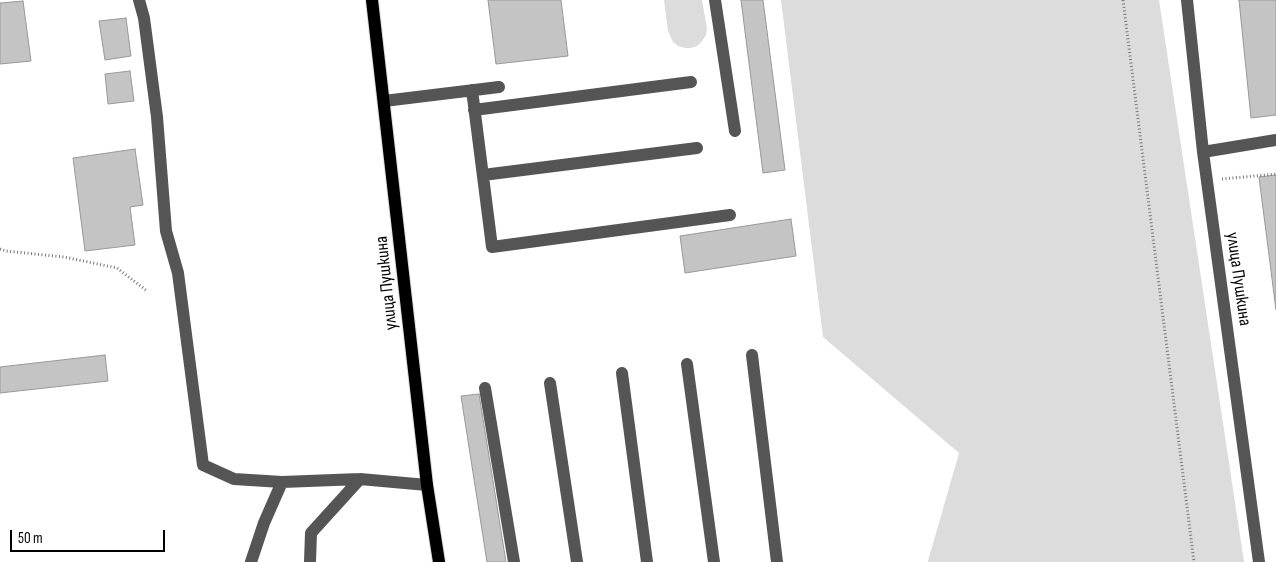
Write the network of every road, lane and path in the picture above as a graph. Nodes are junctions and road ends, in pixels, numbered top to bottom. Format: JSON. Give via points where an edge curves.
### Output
{"nodes":[{"id":1,"x":139,"y":0,"type":"edge"},
{"id":2,"x":372,"y":0,"type":"edge"},
{"id":3,"x":715,"y":0,"type":"edge"},
{"id":4,"x":1123,"y":0,"type":"edge"},
{"id":5,"x":1187,"y":0,"type":"edge"},
{"id":6,"x":690,"y":82,"type":"dead end"},
{"id":7,"x":499,"y":86,"type":"dead end"},
{"id":8,"x":472,"y":90,"type":"junction"},
{"id":9,"x":384,"y":101,"type":"junction"},
{"id":10,"x":474,"y":110,"type":"junction"},
{"id":11,"x":735,"y":131,"type":"dead end"},
{"id":12,"x":1276,"y":140,"type":"edge"},
{"id":13,"x":697,"y":148,"type":"dead end"},
{"id":14,"x":1203,"y":152,"type":"junction"},
{"id":15,"x":1276,"y":174,"type":"edge"},
{"id":16,"x":482,"y":175,"type":"junction"},
{"id":17,"x":1207,"y":180,"type":"junction"},
{"id":18,"x":730,"y":215,"type":"dead end"},
{"id":19,"x":0,"y":249,"type":"edge"},
{"id":20,"x":147,"y":292,"type":"dead end"},
{"id":21,"x":752,"y":355,"type":"dead end"},
{"id":22,"x":686,"y":364,"type":"dead end"},
{"id":23,"x":622,"y":373,"type":"dead end"},
{"id":24,"x":550,"y":384,"type":"dead end"},
{"id":25,"x":485,"y":388,"type":"dead end"},
{"id":26,"x":360,"y":479,"type":"junction"},
{"id":27,"x":282,"y":482,"type":"junction"},
{"id":28,"x":427,"y":485,"type":"junction"},
{"id":29,"x":251,"y":562,"type":"edge"},
{"id":30,"x":310,"y":562,"type":"edge"},
{"id":31,"x":439,"y":562,"type":"edge"},
{"id":32,"x":514,"y":562,"type":"edge"},
{"id":33,"x":577,"y":562,"type":"edge"},
{"id":34,"x":647,"y":562,"type":"edge"},
{"id":35,"x":714,"y":562,"type":"edge"},
{"id":36,"x":777,"y":562,"type":"edge"},
{"id":37,"x":1194,"y":562,"type":"edge"},
{"id":38,"x":1260,"y":562,"type":"edge"}],
"edges":[{"from":1,"to":27,"type":"street","via":[[157,117],[166,231],[178,273],[203,465],[234,479]]},
{"from":2,"to":9,"type":"main road","name":"улица Пушкина"},
{"from":3,"to":11,"type":"street"},
{"from":4,"to":37,"type":"path"},
{"from":5,"to":14,"type":"street","name":"улица Пушкина"},
{"from":6,"to":10,"type":"street"},
{"from":7,"to":8,"type":"street"},
{"from":8,"to":9,"type":"street"},
{"from":8,"to":10,"type":"street"},
{"from":9,"to":28,"type":"main road","name":"улица Пушкина"},
{"from":10,"to":16,"type":"street"},
{"from":12,"to":14,"type":"street"},
{"from":13,"to":16,"type":"street"},
{"from":14,"to":17,"type":"street","name":"улица Пушкина"},
{"from":15,"to":17,"type":"path"},
{"from":16,"to":18,"type":"street","via":[[492,247]]},
{"from":17,"to":38,"type":"street","name":"улица Пушкина"},
{"from":19,"to":20,"type":"path","via":[[117,268]]},
{"from":21,"to":36,"type":"street"},
{"from":22,"to":35,"type":"street"},
{"from":23,"to":34,"type":"street"},
{"from":24,"to":33,"type":"street"},
{"from":25,"to":32,"type":"street"},
{"from":26,"to":27,"type":"street"},
{"from":26,"to":28,"type":"street"},
{"from":26,"to":30,"type":"street","via":[[311,533]]},
{"from":27,"to":29,"type":"street"},
{"from":28,"to":31,"type":"main road","name":"улица Пушкина"}]}
